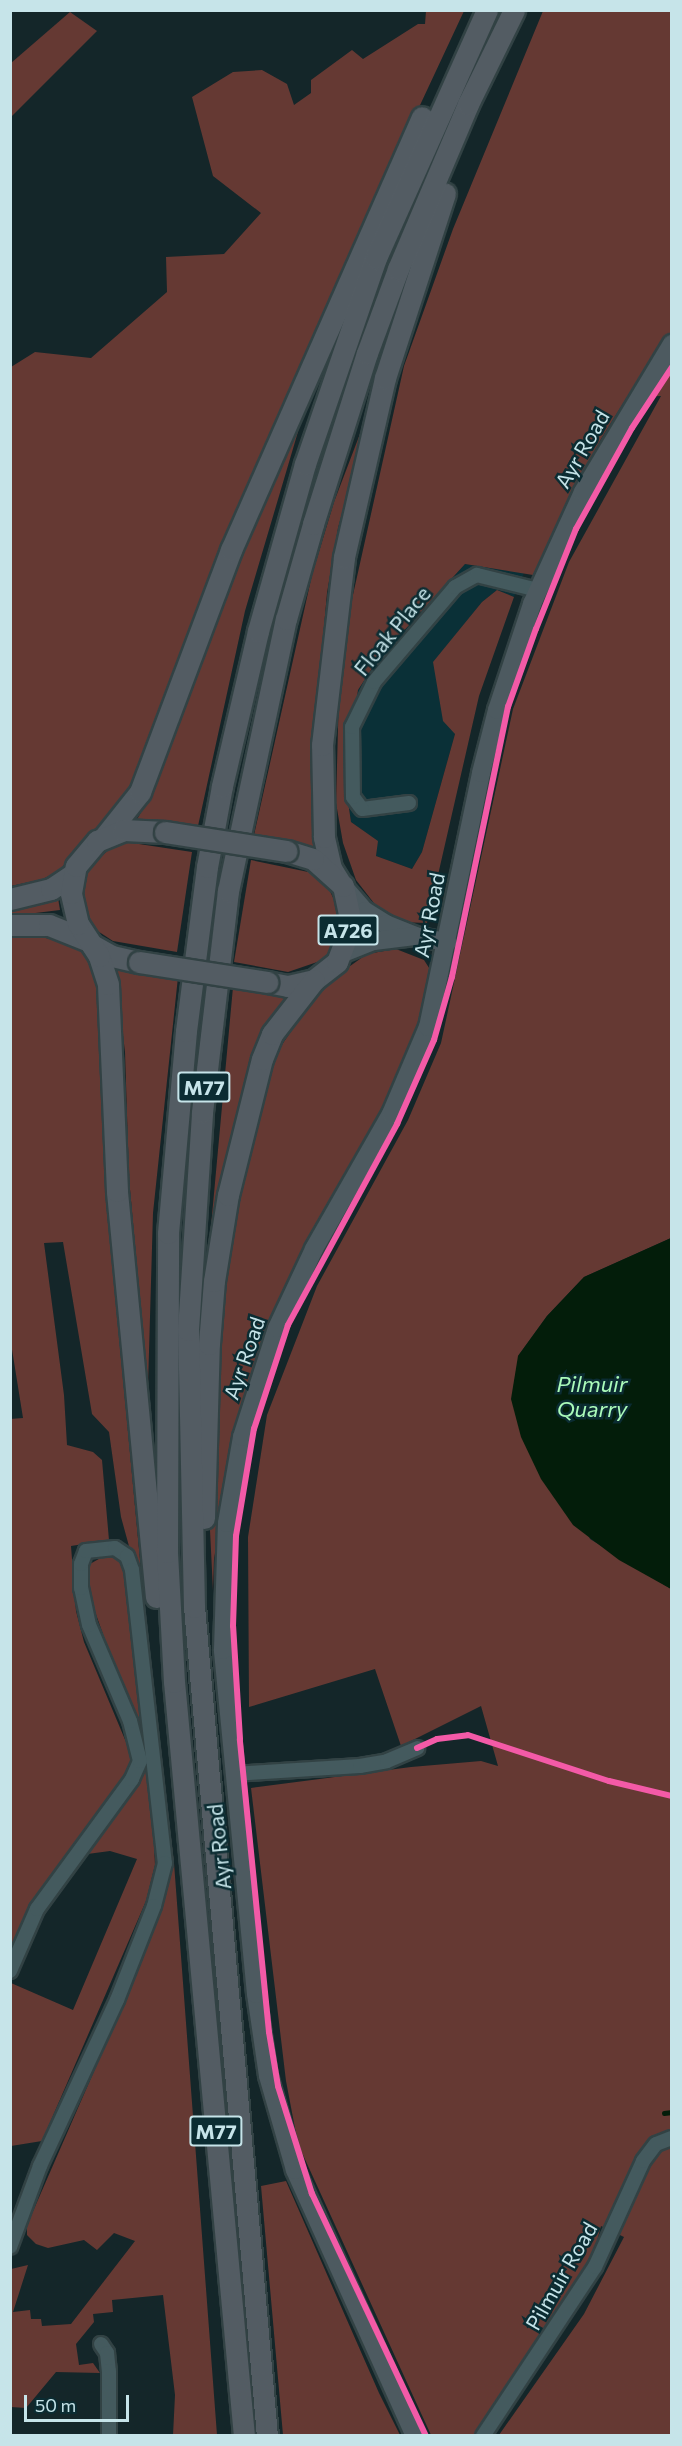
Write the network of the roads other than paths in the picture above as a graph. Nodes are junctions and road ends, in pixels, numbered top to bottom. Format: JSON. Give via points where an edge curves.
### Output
{"nodes":[{"id":1,"x":476,"y":10,"type":"edge"},
{"id":2,"x":487,"y":10,"type":"edge"},
{"id":3,"x":512,"y":14,"type":"edge"},
{"id":4,"x":672,"y":344,"type":"edge"},
{"id":5,"x":538,"y":590,"type":"junction"},
{"id":6,"x":409,"y":803,"type":"dead end"},
{"id":7,"x":105,"y":836,"type":"junction"},
{"id":8,"x":73,"y":874,"type":"junction"},
{"id":9,"x":341,"y":884,"type":"junction"},
{"id":10,"x":10,"y":898,"type":"edge"},
{"id":11,"x":10,"y":925,"type":"edge"},
{"id":12,"x":415,"y":936,"type":"junction"},
{"id":13,"x":447,"y":942,"type":"junction"},
{"id":14,"x":90,"y":943,"type":"junction"},
{"id":15,"x":341,"y":954,"type":"junction"},
{"id":16,"x":314,"y":980,"type":"junction"},
{"id":17,"x":417,"y":1748,"type":"dead end"},
{"id":18,"x":233,"y":1774,"type":"junction"},
{"id":19,"x":187,"y":1826,"type":"junction"},
{"id":20,"x":10,"y":1971,"type":"edge"},
{"id":21,"x":672,"y":2138,"type":"edge"},
{"id":22,"x":247,"y":2210,"type":"junction"},
{"id":23,"x":10,"y":2247,"type":"edge"},
{"id":24,"x":101,"y":2344,"type":"dead end"},
{"id":25,"x":109,"y":2436,"type":"edge"},
{"id":26,"x":244,"y":2436,"type":"edge"},
{"id":27,"x":267,"y":2436,"type":"edge"},
{"id":28,"x":415,"y":2436,"type":"edge"},
{"id":29,"x":483,"y":2436,"type":"edge"}],
"edges":[{"from":1,"to":7,"type":"highway","via":[[422,117],[250,505],[140,792]]},
{"from":2,"to":19,"type":"highway","number":"M77","via":[[376,258],[334,374],[258,630],[207,867],[184,1054],[165,1302],[166,1552]]},
{"from":3,"to":9,"type":"highway","via":[[407,305],[372,429],[344,557],[322,745],[324,837],[331,868]]},
{"from":3,"to":22,"type":"highway","number":"M77","via":[[468,104],[398,269],[329,471],[286,619],[258,744],[228,891],[212,1020],[192,1236],[188,1462],[194,1607]]},
{"from":4,"to":5,"type":"main road","name":"Ayr Road","via":[[600,459]]},
{"from":5,"to":6,"type":"street","name":"Floak Place","via":[[477,575],[455,587],[374,682],[352,727],[353,797],[362,809]]},
{"from":5,"to":13,"type":"main road","name":"Ayr Road","via":[[497,710]]},
{"from":7,"to":8,"type":"highway","via":[[85,851]]},
{"from":7,"to":9,"type":"highway","number":"A726","bridge":true,"via":[[124,830],[165,832],[287,851],[313,859]]},
{"from":8,"to":10,"type":"highway","via":[[51,889]]},
{"from":8,"to":14,"type":"highway","via":[[71,904]]},
{"from":9,"to":12,"type":"main road","number":"A726","via":[[376,919]]},
{"from":9,"to":15,"type":"highway","number":"A726","via":[[349,924]]},
{"from":11,"to":14,"type":"highway","via":[[49,925]]},
{"from":12,"to":13,"type":"main road","number":"A726"},
{"from":12,"to":15,"type":"main road","number":"A726","via":[[374,940]]},
{"from":13,"to":18,"type":"main road","name":"Ayr Road","via":[[428,1027],[409,1075],[288,1300],[261,1369],[245,1427],[227,1523],[222,1593]]},
{"from":14,"to":16,"type":"highway","bridge":true,"via":[[112,956],[140,962],[288,986]]},
{"from":14,"to":19,"type":"highway","number":"M77","via":[[108,984],[117,1191],[133,1375],[159,1625]]},
{"from":15,"to":16,"type":"highway","number":"A726","via":[[327,972]]},
{"from":16,"to":22,"type":"highway","number":"M77","via":[[272,1034],[265,1051],[228,1196],[214,1281],[209,1344],[204,1556],[208,1653],[240,2014]]},
{"from":17,"to":18,"type":"street","via":[[387,1761],[360,1766]]},
{"from":18,"to":28,"type":"main road","name":"Ayr Road","via":[[260,2034],[279,2119],[319,2228]]},
{"from":19,"to":26,"type":"highway","number":"M77"},
{"from":20,"to":23,"type":"street","via":[[37,1909],[132,1779],[140,1761],[130,1720],[89,1625],[81,1588],[81,1564],[86,1551],[115,1548],[127,1556],[132,1570],[165,1863],[154,1906],[117,2000],[40,2166]]},
{"from":21,"to":29,"type":"street","name":"Pilmuir Road","via":[[656,2144],[643,2161],[595,2267]]},
{"from":22,"to":27,"type":"highway","number":"M77"},
{"from":24,"to":25,"type":"street","via":[[107,2353],[109,2372]]}]}
